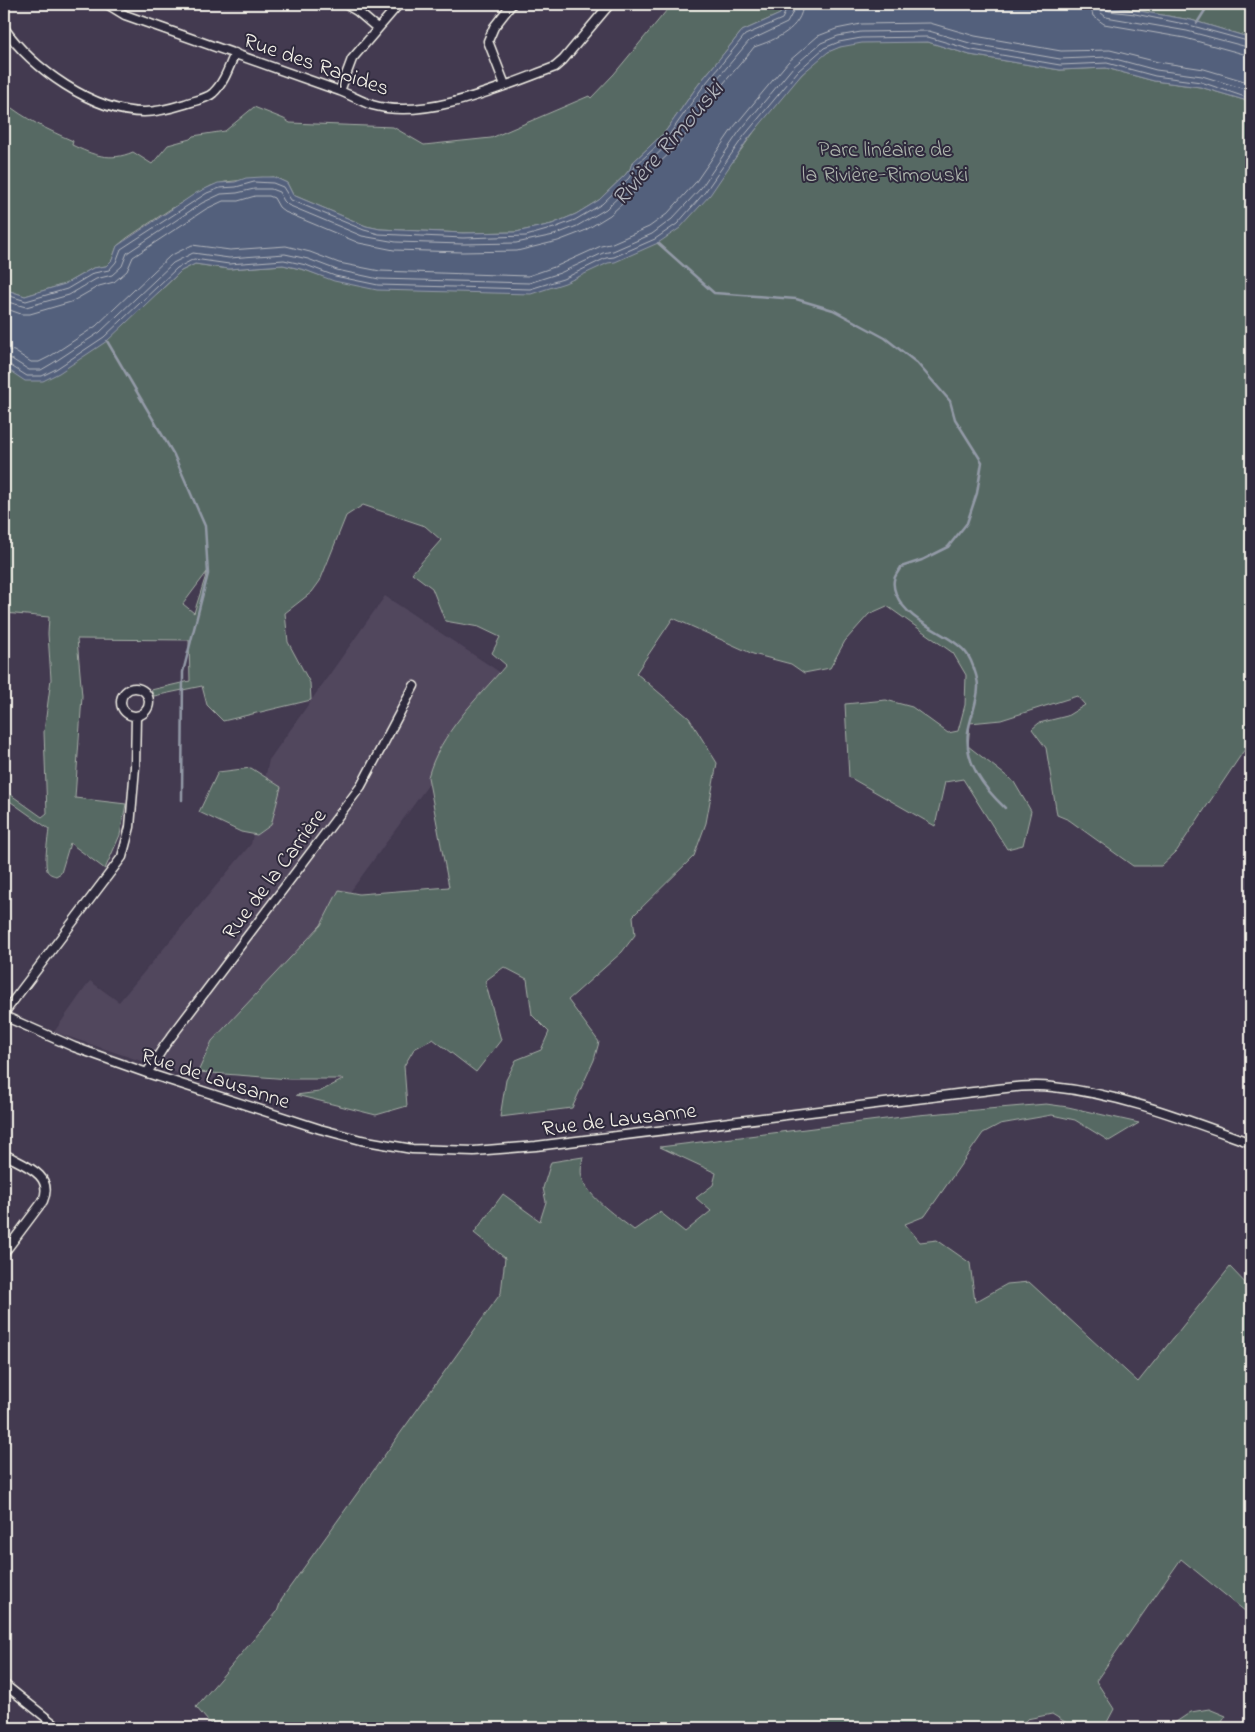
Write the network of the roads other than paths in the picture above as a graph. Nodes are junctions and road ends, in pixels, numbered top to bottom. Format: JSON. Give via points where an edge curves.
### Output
{"nodes":[{"id":1,"x":345,"y":4,"type":"edge"},
{"id":2,"x":399,"y":4,"type":"edge"},
{"id":3,"x":512,"y":4,"type":"edge"},
{"id":4,"x":610,"y":4,"type":"edge"},
{"id":5,"x":111,"y":5,"type":"edge"},
{"id":6,"x":4,"y":28,"type":"edge"},
{"id":7,"x":378,"y":28,"type":"junction"},
{"id":8,"x":235,"y":53,"type":"junction"},
{"id":9,"x":505,"y":85,"type":"junction"},
{"id":10,"x":340,"y":91,"type":"junction"},
{"id":11,"x":414,"y":686,"type":"dead end"},
{"id":12,"x":136,"y":716,"type":"dead end"},
{"id":13,"x":4,"y":1015,"type":"edge"},
{"id":14,"x":147,"y":1073,"type":"junction"},
{"id":15,"x":1251,"y":1143,"type":"edge"},
{"id":16,"x":4,"y":1154,"type":"edge"},
{"id":17,"x":4,"y":1253,"type":"edge"},
{"id":18,"x":4,"y":1684,"type":"edge"},
{"id":19,"x":59,"y":1728,"type":"edge"}],
"edges":[{"from":1,"to":7,"type":"street"},
{"from":2,"to":7,"type":"street"},
{"from":3,"to":9,"type":"street","via":[[494,27],[488,41]]},
{"from":4,"to":9,"type":"street","name":"Rue des Rapides","via":[[555,67]]},
{"from":5,"to":8,"type":"street","name":"Rue des Rapides","via":[[125,15]]},
{"from":6,"to":8,"type":"street","via":[[38,66],[63,84],[121,109],[144,112],[166,110],[212,95],[222,84]]},
{"from":7,"to":10,"type":"street","via":[[352,59]]},
{"from":8,"to":10,"type":"street","name":"Rue des Rapides"},
{"from":9,"to":10,"type":"street","name":"Rue des Rapides","via":[[432,107],[412,108],[372,105]]},
{"from":11,"to":14,"type":"street","name":"Rue de la Carrière","via":[[361,786]]},
{"from":12,"to":13,"type":"street","via":[[130,827],[122,857]]},
{"from":13,"to":14,"type":"street","name":"Rue de Lausanne","via":[[74,1047]]},
{"from":14,"to":15,"type":"street","name":"Rue de Lausanne","via":[[320,1129],[412,1149],[474,1151],[536,1146],[1035,1087],[1090,1093],[1161,1111]]},
{"from":16,"to":17,"type":"street","via":[[35,1171],[44,1180],[47,1192]]},
{"from":18,"to":19,"type":"street"}]}
